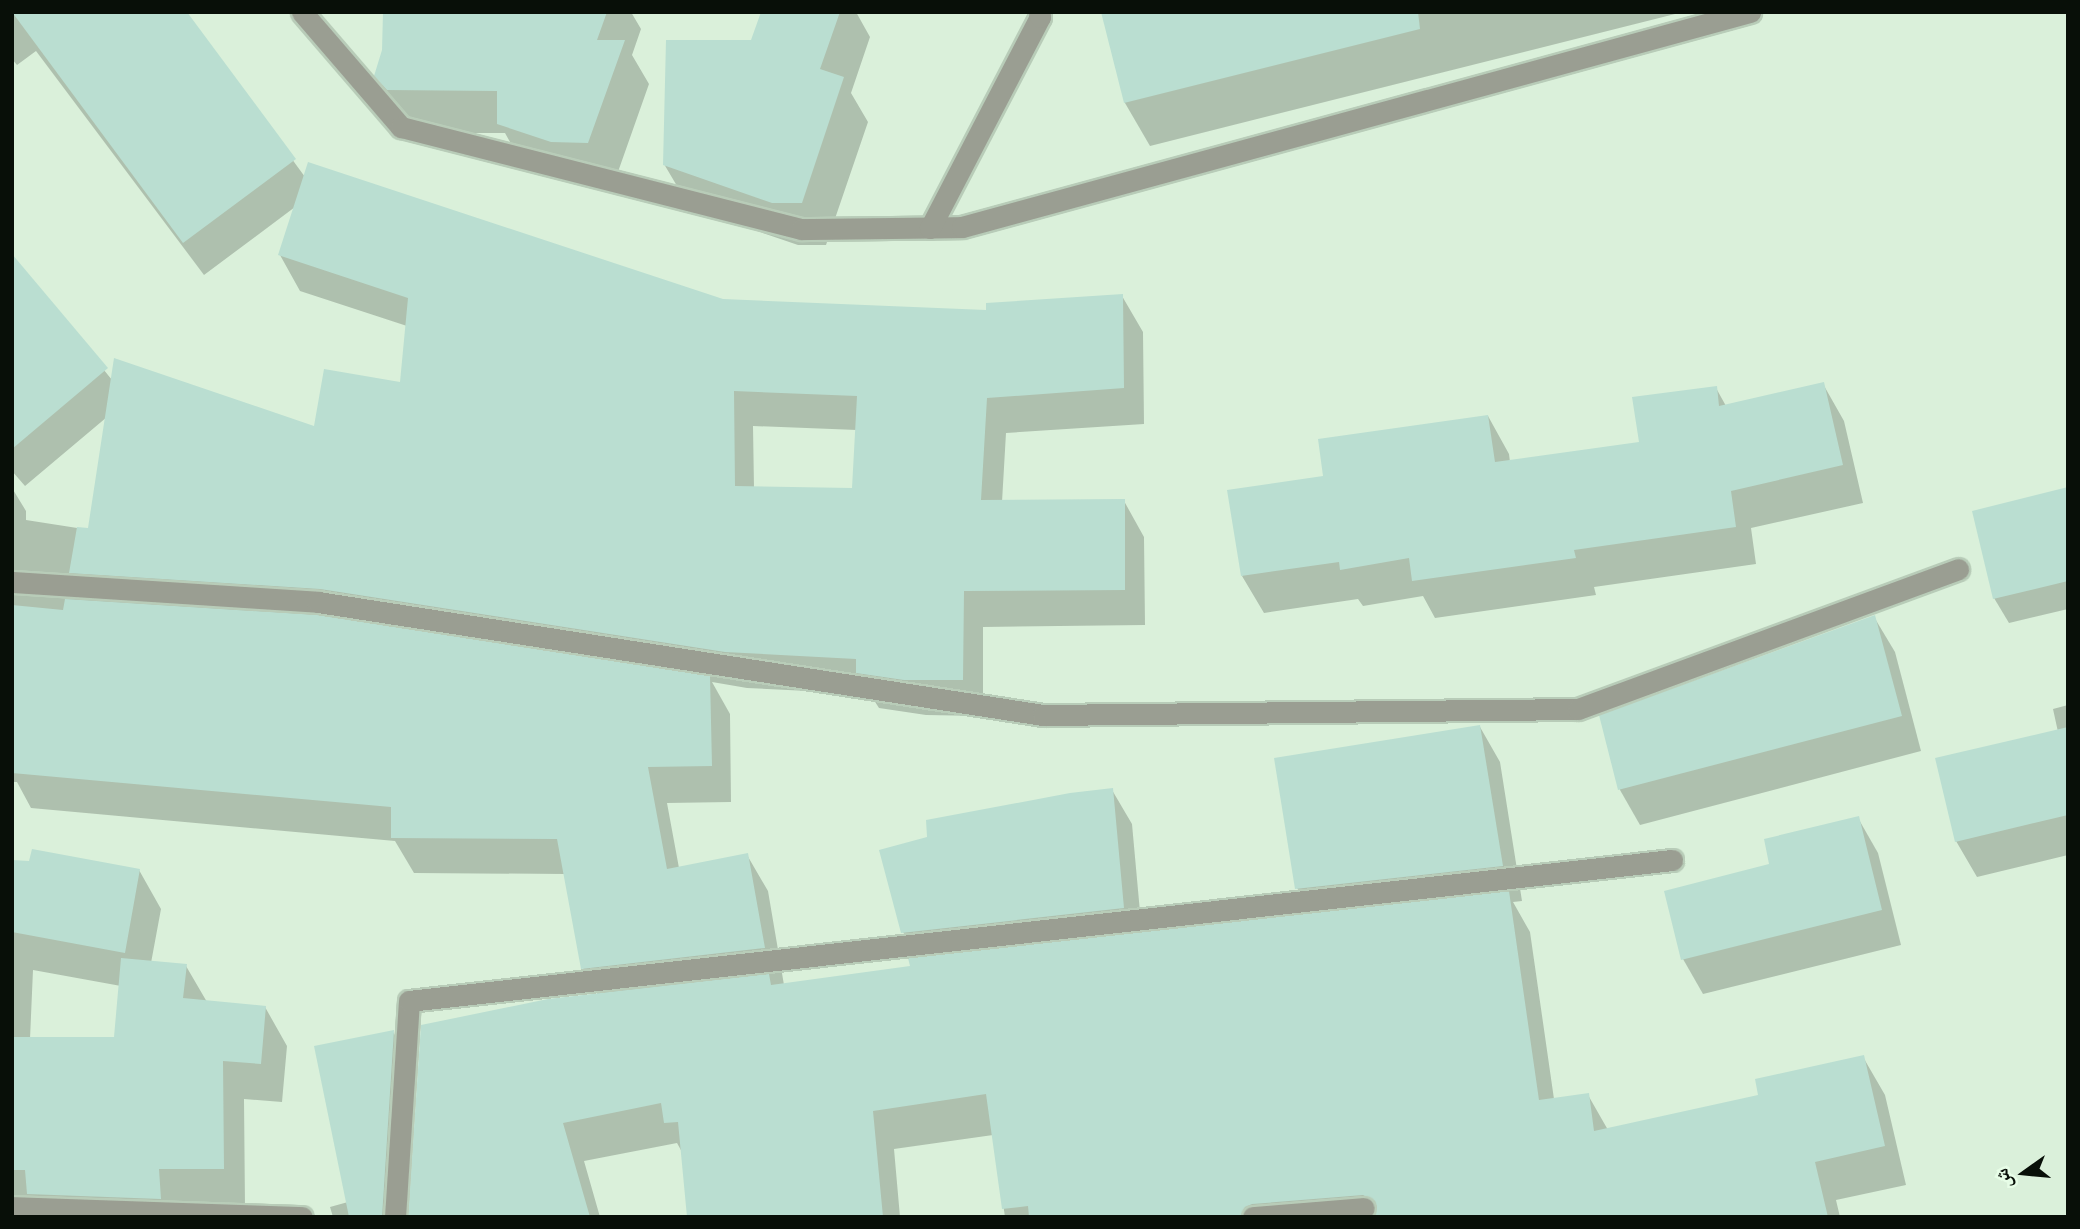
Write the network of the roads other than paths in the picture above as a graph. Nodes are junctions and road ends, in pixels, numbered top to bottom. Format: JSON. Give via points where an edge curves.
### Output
{"nodes":[{"id":1,"x":302,"y":12,"type":"edge"},
{"id":2,"x":1039,"y":12,"type":"edge"},
{"id":3,"x":1750,"y":12,"type":"edge"},
{"id":4,"x":930,"y":228,"type":"junction"},
{"id":5,"x":1958,"y":569,"type":"dead end"},
{"id":6,"x":12,"y":582,"type":"edge"},
{"id":7,"x":1672,"y":860,"type":"dead end"},
{"id":8,"x":12,"y":1207,"type":"edge"},
{"id":9,"x":1364,"y":1208,"type":"dead end"},
{"id":10,"x":302,"y":1217,"type":"edge"},
{"id":11,"x":395,"y":1217,"type":"edge"},
{"id":12,"x":1253,"y":1217,"type":"edge"}],
"edges":[{"from":1,"to":4,"type":"street","via":[[401,127],[801,229]]},
{"from":2,"to":4,"type":"street"},
{"from":3,"to":4,"type":"street","via":[[962,228]]},
{"from":5,"to":6,"type":"street","via":[[1578,709],[1043,715],[318,602]]},
{"from":7,"to":11,"type":"street","via":[[409,1001]]},
{"from":8,"to":10,"type":"street"},
{"from":9,"to":12,"type":"street"}]}
